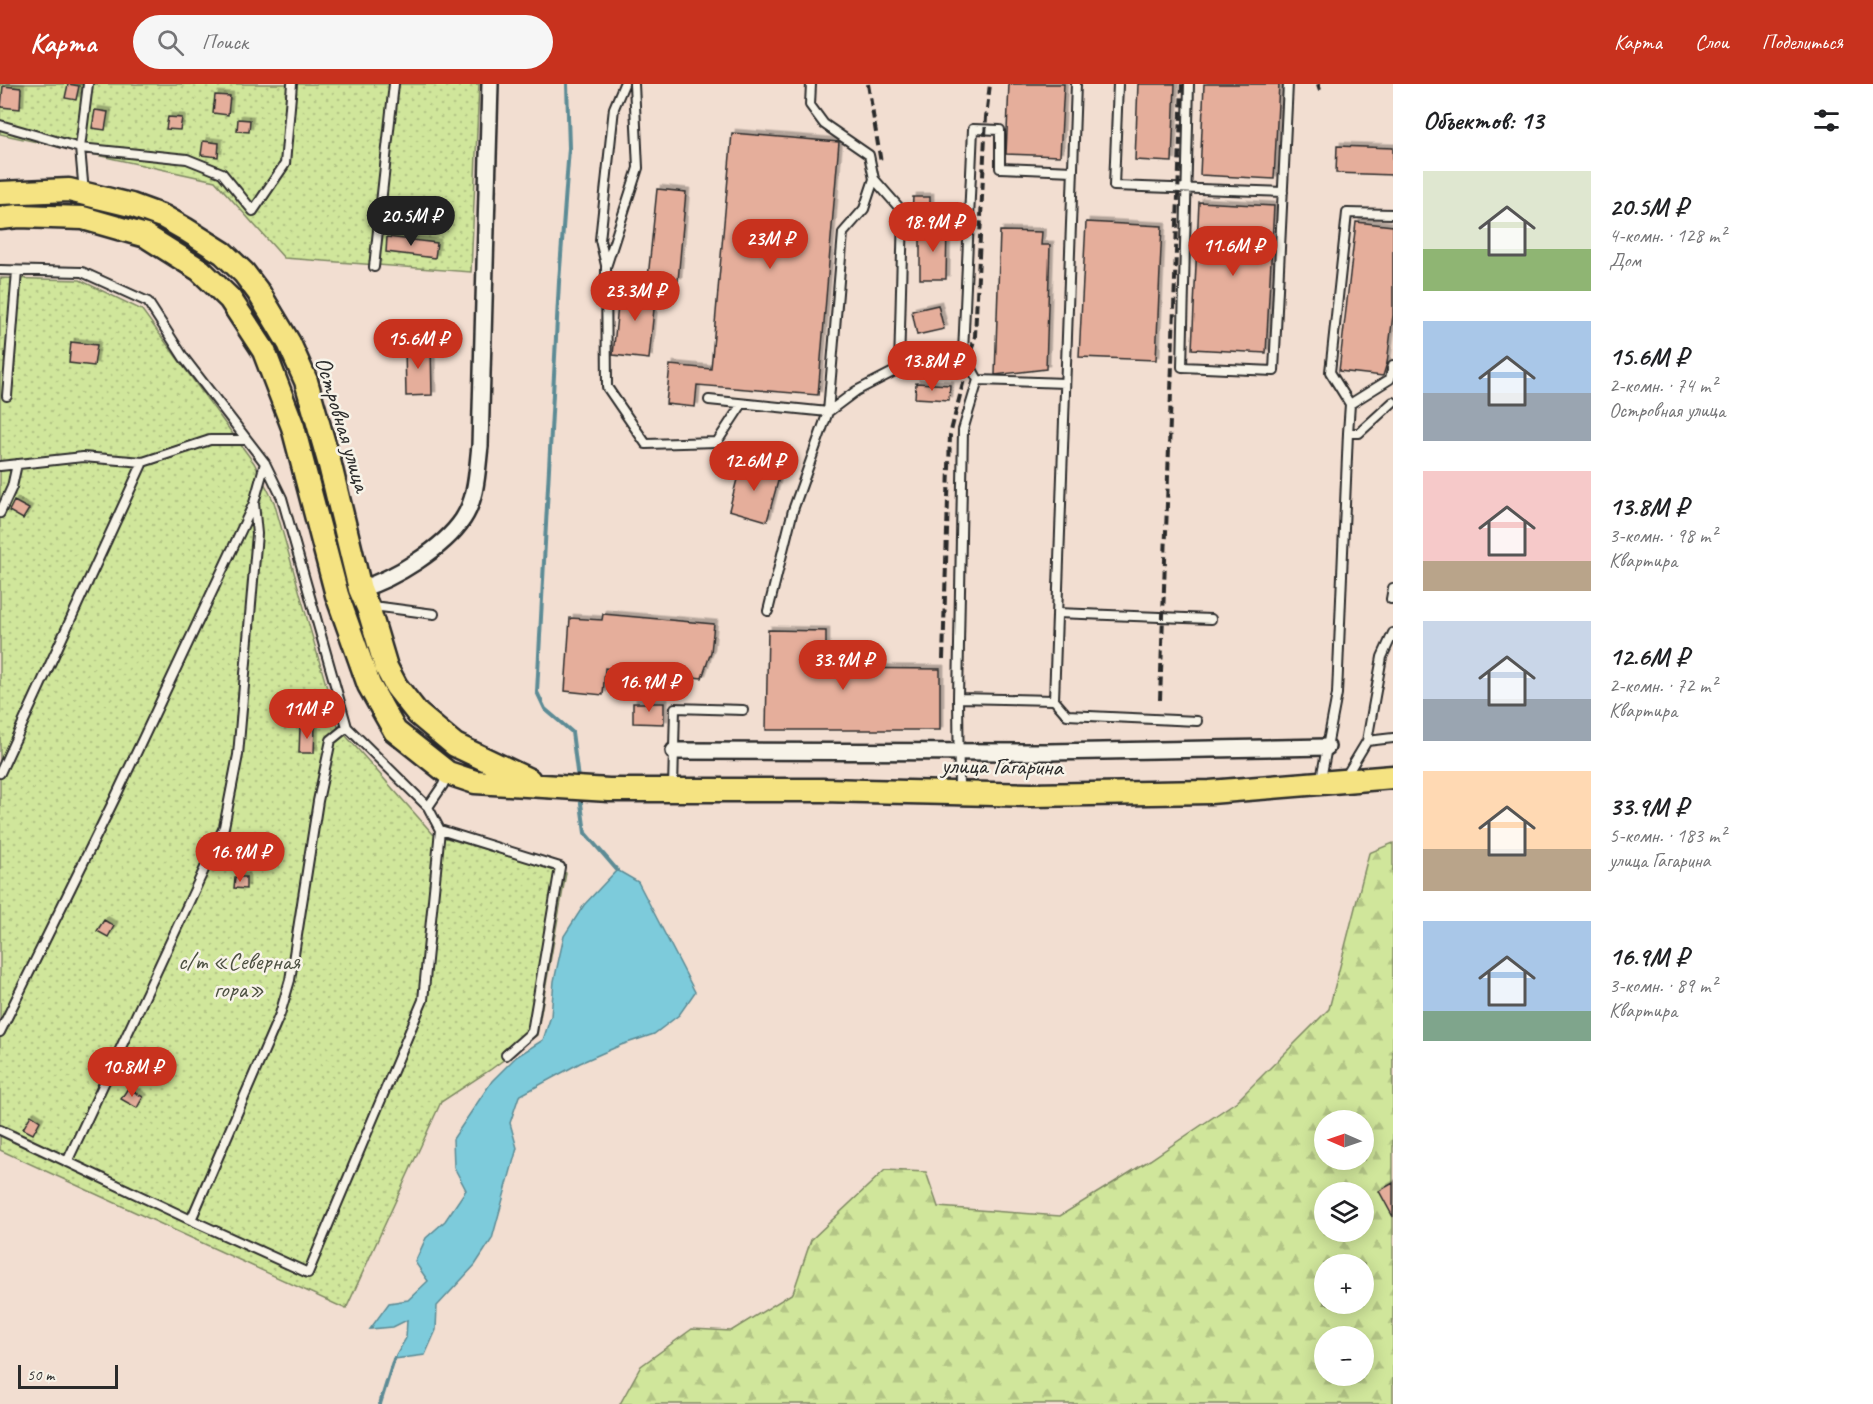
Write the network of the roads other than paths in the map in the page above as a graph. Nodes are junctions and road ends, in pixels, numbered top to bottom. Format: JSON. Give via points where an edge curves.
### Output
{"nodes":[{"id":1,"x":88,"y":84,"type":"edge"},
{"id":2,"x":292,"y":84,"type":"edge"},
{"id":3,"x":394,"y":84,"type":"edge"},
{"id":4,"x":490,"y":84,"type":"edge"},
{"id":5,"x":624,"y":84,"type":"edge"},
{"id":6,"x":634,"y":84,"type":"edge"},
{"id":7,"x":811,"y":84,"type":"edge"},
{"id":8,"x":1076,"y":84,"type":"edge"},
{"id":9,"x":1118,"y":84,"type":"edge"},
{"id":10,"x":1189,"y":84,"type":"edge"},
{"id":11,"x":1288,"y":84,"type":"edge"},
{"id":12,"x":0,"y":125,"type":"edge"},
{"id":13,"x":80,"y":148,"type":"junction"},
{"id":14,"x":1073,"y":171,"type":"junction"},
{"id":15,"x":874,"y":179,"type":"junction"},
{"id":16,"x":1186,"y":189,"type":"junction"},
{"id":17,"x":1283,"y":192,"type":"junction"},
{"id":18,"x":0,"y":194,"type":"edge"},
{"id":19,"x":84,"y":194,"type":"junction"},
{"id":20,"x":1393,"y":214,"type":"edge"},
{"id":21,"x":0,"y":219,"type":"edge"},
{"id":22,"x":374,"y":267,"type":"dead end"},
{"id":23,"x":606,"y":267,"type":"junction"},
{"id":24,"x":0,"y":270,"type":"edge"},
{"id":25,"x":17,"y":271,"type":"junction"},
{"id":26,"x":1393,"y":365,"type":"edge"},
{"id":27,"x":978,"y":380,"type":"junction"},
{"id":28,"x":1065,"y":383,"type":"junction"},
{"id":29,"x":7,"y":396,"type":"dead end"},
{"id":30,"x":709,"y":400,"type":"dead end"},
{"id":31,"x":1393,"y":402,"type":"edge"},
{"id":32,"x":742,"y":404,"type":"junction"},
{"id":33,"x":1350,"y":404,"type":"junction"},
{"id":34,"x":828,"y":412,"type":"junction"},
{"id":35,"x":1348,"y":433,"type":"junction"},
{"id":36,"x":245,"y":440,"type":"junction"},
{"id":37,"x":143,"y":462,"type":"junction"},
{"id":38,"x":265,"y":463,"type":"junction"},
{"id":39,"x":17,"y":464,"type":"junction"},
{"id":40,"x":0,"y":466,"type":"edge"},
{"id":41,"x":254,"y":503,"type":"junction"},
{"id":42,"x":0,"y":513,"type":"edge"},
{"id":43,"x":1393,"y":588,"type":"edge"},
{"id":44,"x":360,"y":589,"type":"junction"},
{"id":45,"x":1391,"y":599,"type":"dead end"},
{"id":46,"x":369,"y":610,"type":"junction"},
{"id":47,"x":768,"y":611,"type":"dead end"},
{"id":48,"x":1057,"y":613,"type":"junction"},
{"id":49,"x":434,"y":614,"type":"dead end"},
{"id":50,"x":1211,"y":619,"type":"dead end"},
{"id":51,"x":1393,"y":633,"type":"edge"},
{"id":52,"x":958,"y":698,"type":"junction"},
{"id":53,"x":1054,"y":700,"type":"junction"},
{"id":54,"x":743,"y":710,"type":"dead end"},
{"id":55,"x":1197,"y":721,"type":"dead end"},
{"id":56,"x":346,"y":727,"type":"junction"},
{"id":57,"x":1393,"y":738,"type":"edge"},
{"id":58,"x":1367,"y":741,"type":"junction"},
{"id":59,"x":1327,"y":747,"type":"junction"},
{"id":60,"x":674,"y":750,"type":"junction"},
{"id":61,"x":958,"y":752,"type":"junction"},
{"id":62,"x":0,"y":773,"type":"edge"},
{"id":63,"x":448,"y":773,"type":"junction"},
{"id":64,"x":1393,"y":777,"type":"edge"},
{"id":65,"x":1342,"y":782,"type":"junction"},
{"id":66,"x":1320,"y":784,"type":"junction"},
{"id":67,"x":538,"y":785,"type":"junction"},
{"id":68,"x":673,"y":791,"type":"junction"},
{"id":69,"x":959,"y":793,"type":"junction"},
{"id":70,"x":428,"y":807,"type":"junction"},
{"id":71,"x":440,"y":830,"type":"junction"},
{"id":72,"x":0,"y":1032,"type":"edge"},
{"id":73,"x":506,"y":1055,"type":"dead end"},
{"id":74,"x":0,"y":1130,"type":"edge"},
{"id":75,"x":66,"y":1162,"type":"junction"},
{"id":76,"x":191,"y":1220,"type":"junction"}],
"edges":[{"from":1,"to":13,"type":"lane"},
{"from":2,"to":13,"type":"lane","via":[[285,164],[252,211],[222,173],[187,159]]},
{"from":3,"to":22,"type":"lane"},
{"from":4,"to":44,"type":"street","via":[[480,446],[474,493],[464,518],[442,542],[408,567]]},
{"from":5,"to":23,"type":"lane","via":[[614,108],[600,240]]},
{"from":6,"to":23,"type":"lane","via":[[638,168]]},
{"from":7,"to":15,"type":"lane","via":[[810,105],[824,124],[869,154]]},
{"from":8,"to":14,"type":"lane"},
{"from":9,"to":16,"type":"lane","via":[[1114,186]]},
{"from":10,"to":16,"type":"lane"},
{"from":11,"to":17,"type":"lane"},
{"from":12,"to":13,"type":"lane"},
{"from":13,"to":19,"type":"lane"},
{"from":14,"to":27,"type":"lane","via":[[1000,168],[1000,130],[972,129],[963,353]]},
{"from":14,"to":28,"type":"lane"},
{"from":15,"to":34,"type":"lane","via":[[864,209],[843,233]]},
{"from":15,"to":34,"type":"lane","via":[[903,212],[899,369],[856,391]]},
{"from":16,"to":17,"type":"lane"},
{"from":16,"to":17,"type":"lane","via":[[1182,367],[1274,371]]},
{"from":18,"to":19,"type":"main road","name":"Островная улица","via":[[69,190]]},
{"from":19,"to":44,"type":"main road","name":"Островная улица","via":[[164,217],[223,253],[260,293],[306,381]]},
{"from":20,"to":33,"type":"lane","via":[[1347,213],[1330,372]]},
{"from":21,"to":63,"type":"main road","name":"Островная улица","via":[[83,218],[146,236],[200,270],[230,299],[264,351],[293,427],[338,595],[369,685],[395,731]]},
{"from":23,"to":32,"type":"lane","via":[[607,387],[646,444],[717,442]]},
{"from":24,"to":25,"type":"lane"},
{"from":25,"to":29,"type":"lane"},
{"from":25,"to":36,"type":"lane","via":[[82,272],[148,302]]},
{"from":26,"to":33,"type":"lane","via":[[1390,379]]},
{"from":27,"to":28,"type":"lane"},
{"from":27,"to":52,"type":"lane","via":[[963,430]]},
{"from":28,"to":48,"type":"lane"},
{"from":30,"to":32,"type":"lane"},
{"from":31,"to":35,"type":"lane","via":[[1359,433]]},
{"from":32,"to":34,"type":"lane"},
{"from":33,"to":35,"type":"lane"},
{"from":34,"to":47,"type":"lane","via":[[793,510]]},
{"from":35,"to":59,"type":"lane","via":[[1337,694]]},
{"from":36,"to":37,"type":"lane","via":[[210,440]]},
{"from":36,"to":38,"type":"lane"},
{"from":37,"to":39,"type":"lane","via":[[83,457]]},
{"from":37,"to":62,"type":"lane"},
{"from":38,"to":41,"type":"lane"},
{"from":38,"to":56,"type":"lane","via":[[282,498]]},
{"from":39,"to":40,"type":"lane"},
{"from":39,"to":42,"type":"lane"},
{"from":41,"to":72,"type":"lane"},
{"from":41,"to":75,"type":"lane","via":[[257,534],[238,755],[224,827]]},
{"from":43,"to":45,"type":"lane"},
{"from":44,"to":46,"type":"main road","name":"Островная улица"},
{"from":46,"to":49,"type":"lane","via":[[381,607]]},
{"from":46,"to":67,"type":"main road","name":"Островная улица","via":[[386,667],[418,714],[455,745]]},
{"from":48,"to":50,"type":"lane"},
{"from":48,"to":53,"type":"lane"},
{"from":51,"to":58,"type":"lane","via":[[1382,657]]},
{"from":52,"to":53,"type":"lane"},
{"from":52,"to":61,"type":"lane"},
{"from":53,"to":55,"type":"lane","via":[[1067,715]]},
{"from":54,"to":60,"type":"lane","via":[[675,708]]},
{"from":56,"to":70,"type":"lane"},
{"from":56,"to":76,"type":"lane","via":[[332,740],[318,801],[290,980],[280,1014]]},
{"from":57,"to":58,"type":"lane"},
{"from":58,"to":65,"type":"lane"},
{"from":59,"to":61,"type":"street"},
{"from":59,"to":66,"type":"lane"},
{"from":60,"to":61,"type":"street"},
{"from":60,"to":68,"type":"lane"},
{"from":61,"to":69,"type":"lane"},
{"from":63,"to":67,"type":"main road","name":"улица Гагарина","via":[[475,782]]},
{"from":63,"to":70,"type":"lane"},
{"from":64,"to":65,"type":"main road","name":"улица Гагарина"},
{"from":65,"to":66,"type":"main road","name":"улица Гагарина"},
{"from":66,"to":69,"type":"main road","name":"улица Гагарина","via":[[1210,792]]},
{"from":67,"to":68,"type":"main road","name":"улица Гагарина"},
{"from":68,"to":69,"type":"main road","name":"улица Гагарина"},
{"from":70,"to":71,"type":"lane"},
{"from":71,"to":73,"type":"lane","via":[[560,867],[532,1032]]},
{"from":71,"to":76,"type":"lane","via":[[423,1000],[308,1273]]},
{"from":74,"to":75,"type":"lane"},
{"from":75,"to":76,"type":"lane"}]}
